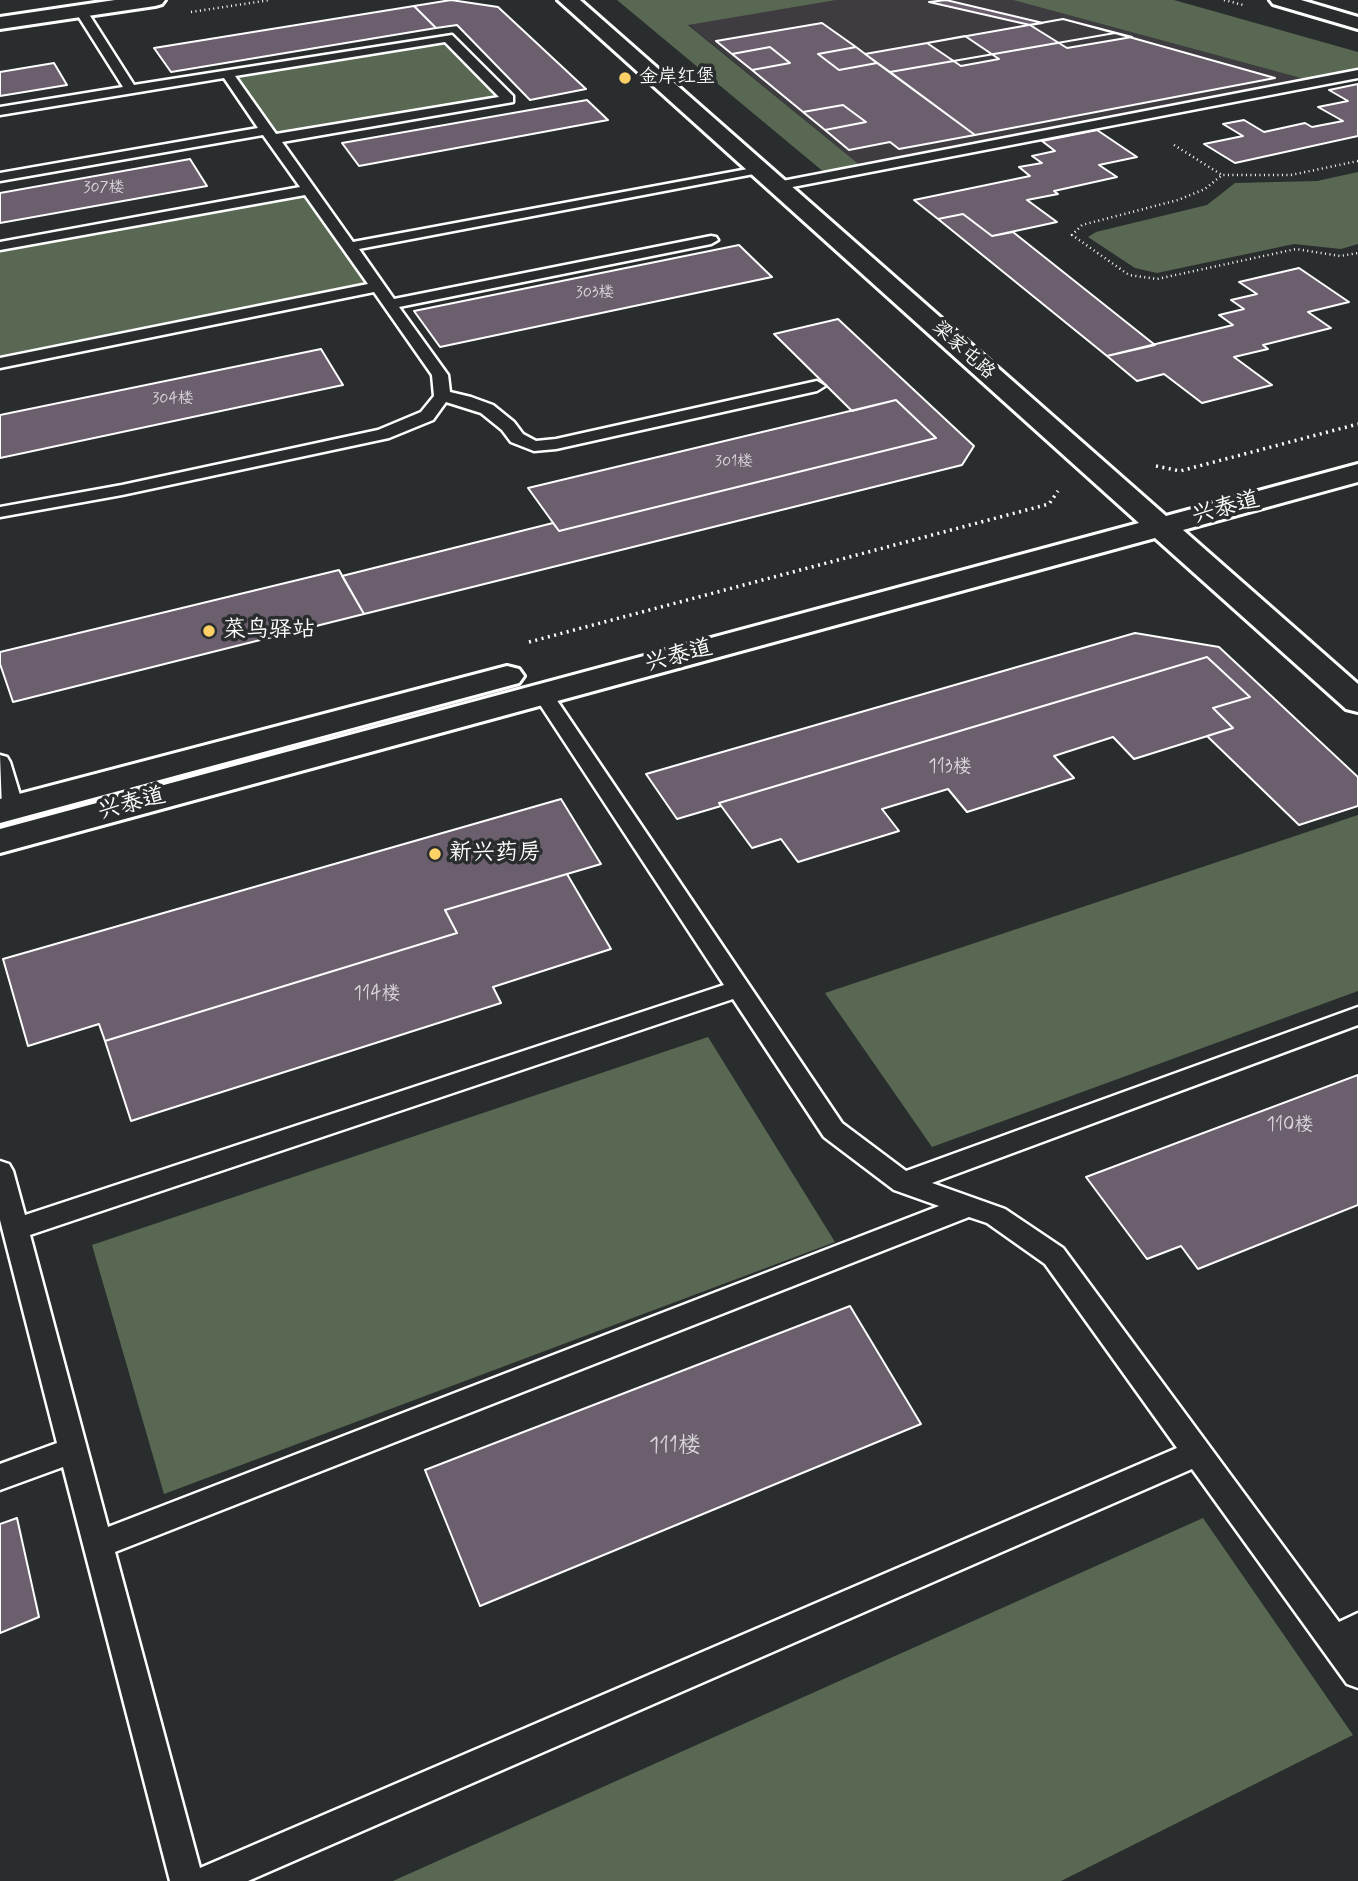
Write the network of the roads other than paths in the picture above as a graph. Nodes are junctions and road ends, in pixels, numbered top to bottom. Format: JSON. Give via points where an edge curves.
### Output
{"nodes":[{"id":1,"x":31,"y":0,"type":"edge"},
{"id":2,"x":155,"y":0,"type":"edge"},
{"id":3,"x":568,"y":0,"type":"edge"},
{"id":4,"x":1280,"y":0,"type":"edge"},
{"id":5,"x":0,"y":5,"type":"edge"},
{"id":6,"x":82,"y":11,"type":"junction"},
{"id":7,"x":0,"y":23,"type":"edge"},
{"id":8,"x":1358,"y":23,"type":"edge"},
{"id":9,"x":227,"y":74,"type":"junction"},
{"id":10,"x":1358,"y":75,"type":"edge"},
{"id":11,"x":131,"y":89,"type":"junction"},
{"id":12,"x":0,"y":111,"type":"edge"},
{"id":13,"x":270,"y":135,"type":"junction"},
{"id":14,"x":0,"y":177,"type":"edge"},
{"id":15,"x":768,"y":177,"type":"junction"},
{"id":16,"x":309,"y":190,"type":"junction"},
{"id":17,"x":711,"y":240,"type":"dead end"},
{"id":18,"x":0,"y":246,"type":"edge"},
{"id":19,"x":348,"y":247,"type":"junction"},
{"id":20,"x":377,"y":287,"type":"junction"},
{"id":21,"x":390,"y":304,"type":"junction"},
{"id":22,"x":0,"y":363,"type":"edge"},
{"id":23,"x":817,"y":386,"type":"dead end"},
{"id":24,"x":442,"y":396,"type":"junction"},
{"id":25,"x":1358,"y":450,"type":"edge"},
{"id":26,"x":1358,"y":473,"type":"edge"},
{"id":27,"x":0,"y":512,"type":"edge"},
{"id":28,"x":1150,"y":517,"type":"junction"},
{"id":29,"x":543,"y":694,"type":"junction"},
{"id":30,"x":1358,"y":702,"type":"edge"},
{"id":31,"x":0,"y":762,"type":"edge"},
{"id":32,"x":6,"y":809,"type":"edge"},
{"id":33,"x":0,"y":841,"type":"edge"},
{"id":34,"x":737,"y":989,"type":"junction"},
{"id":35,"x":1358,"y":1016,"type":"edge"},
{"id":36,"x":0,"y":1171,"type":"edge"},
{"id":37,"x":903,"y":1183,"type":"junction"},
{"id":38,"x":969,"y":1206,"type":"junction"},
{"id":39,"x":15,"y":1229,"type":"junction"},
{"id":40,"x":74,"y":1450,"type":"junction"},
{"id":41,"x":1197,"y":1453,"type":"junction"},
{"id":42,"x":0,"y":1477,"type":"edge"},
{"id":43,"x":99,"y":1544,"type":"junction"},
{"id":44,"x":1346,"y":1634,"type":"edge"},
{"id":45,"x":1358,"y":1673,"type":"edge"},
{"id":46,"x":187,"y":1881,"type":"edge"},
{"id":47,"x":209,"y":1881,"type":"edge"}],
"edges":[{"from":1,"to":5,"type":"street"},
{"from":2,"to":6,"type":"street"},
{"from":3,"to":15,"type":"street","name":"梁家屯路"},
{"from":4,"to":8,"type":"street"},
{"from":6,"to":7,"type":"street"},
{"from":6,"to":11,"type":"lane"},
{"from":9,"to":11,"type":"lane"},
{"from":9,"to":13,"type":"lane"},
{"from":9,"to":13,"type":"lane","via":[[448,38],[508,99]]},
{"from":10,"to":15,"type":"lane"},
{"from":11,"to":12,"type":"lane"},
{"from":13,"to":14,"type":"lane"},
{"from":13,"to":16,"type":"lane"},
{"from":15,"to":19,"type":"lane"},
{"from":15,"to":28,"type":"street","name":"梁家屯路"},
{"from":16,"to":18,"type":"lane"},
{"from":16,"to":19,"type":"lane"},
{"from":17,"to":21,"type":"lane"},
{"from":19,"to":20,"type":"lane"},
{"from":20,"to":21,"type":"lane"},
{"from":20,"to":22,"type":"lane"},
{"from":21,"to":24,"type":"lane","via":[[440,375]]},
{"from":23,"to":24,"type":"lane","via":[[534,446],[517,438],[487,409]]},
{"from":24,"to":27,"type":"lane","via":[[427,416],[383,434]]},
{"from":25,"to":28,"type":"street","name":"兴泰道"},
{"from":26,"to":28,"type":"street","name":"兴泰道"},
{"from":28,"to":29,"type":"street","name":"兴泰道"},
{"from":28,"to":30,"type":"street","name":"梁家屯路"},
{"from":28,"to":32,"type":"street","name":"兴泰道"},
{"from":29,"to":33,"type":"street","name":"兴泰道"},
{"from":29,"to":34,"type":"lane"},
{"from":31,"to":32,"type":"lane"},
{"from":34,"to":37,"type":"lane","via":[[833,1130]]},
{"from":34,"to":39,"type":"lane"},
{"from":35,"to":37,"type":"lane"},
{"from":36,"to":39,"type":"lane"},
{"from":37,"to":38,"type":"lane"},
{"from":38,"to":41,"type":"lane","via":[[996,1216],[1054,1256]]},
{"from":38,"to":43,"type":"lane"},
{"from":39,"to":40,"type":"lane"},
{"from":40,"to":42,"type":"lane"},
{"from":40,"to":43,"type":"lane"},
{"from":41,"to":44,"type":"lane"},
{"from":41,"to":47,"type":"lane"},
{"from":43,"to":46,"type":"lane"},
{"from":44,"to":45,"type":"lane"}]}
